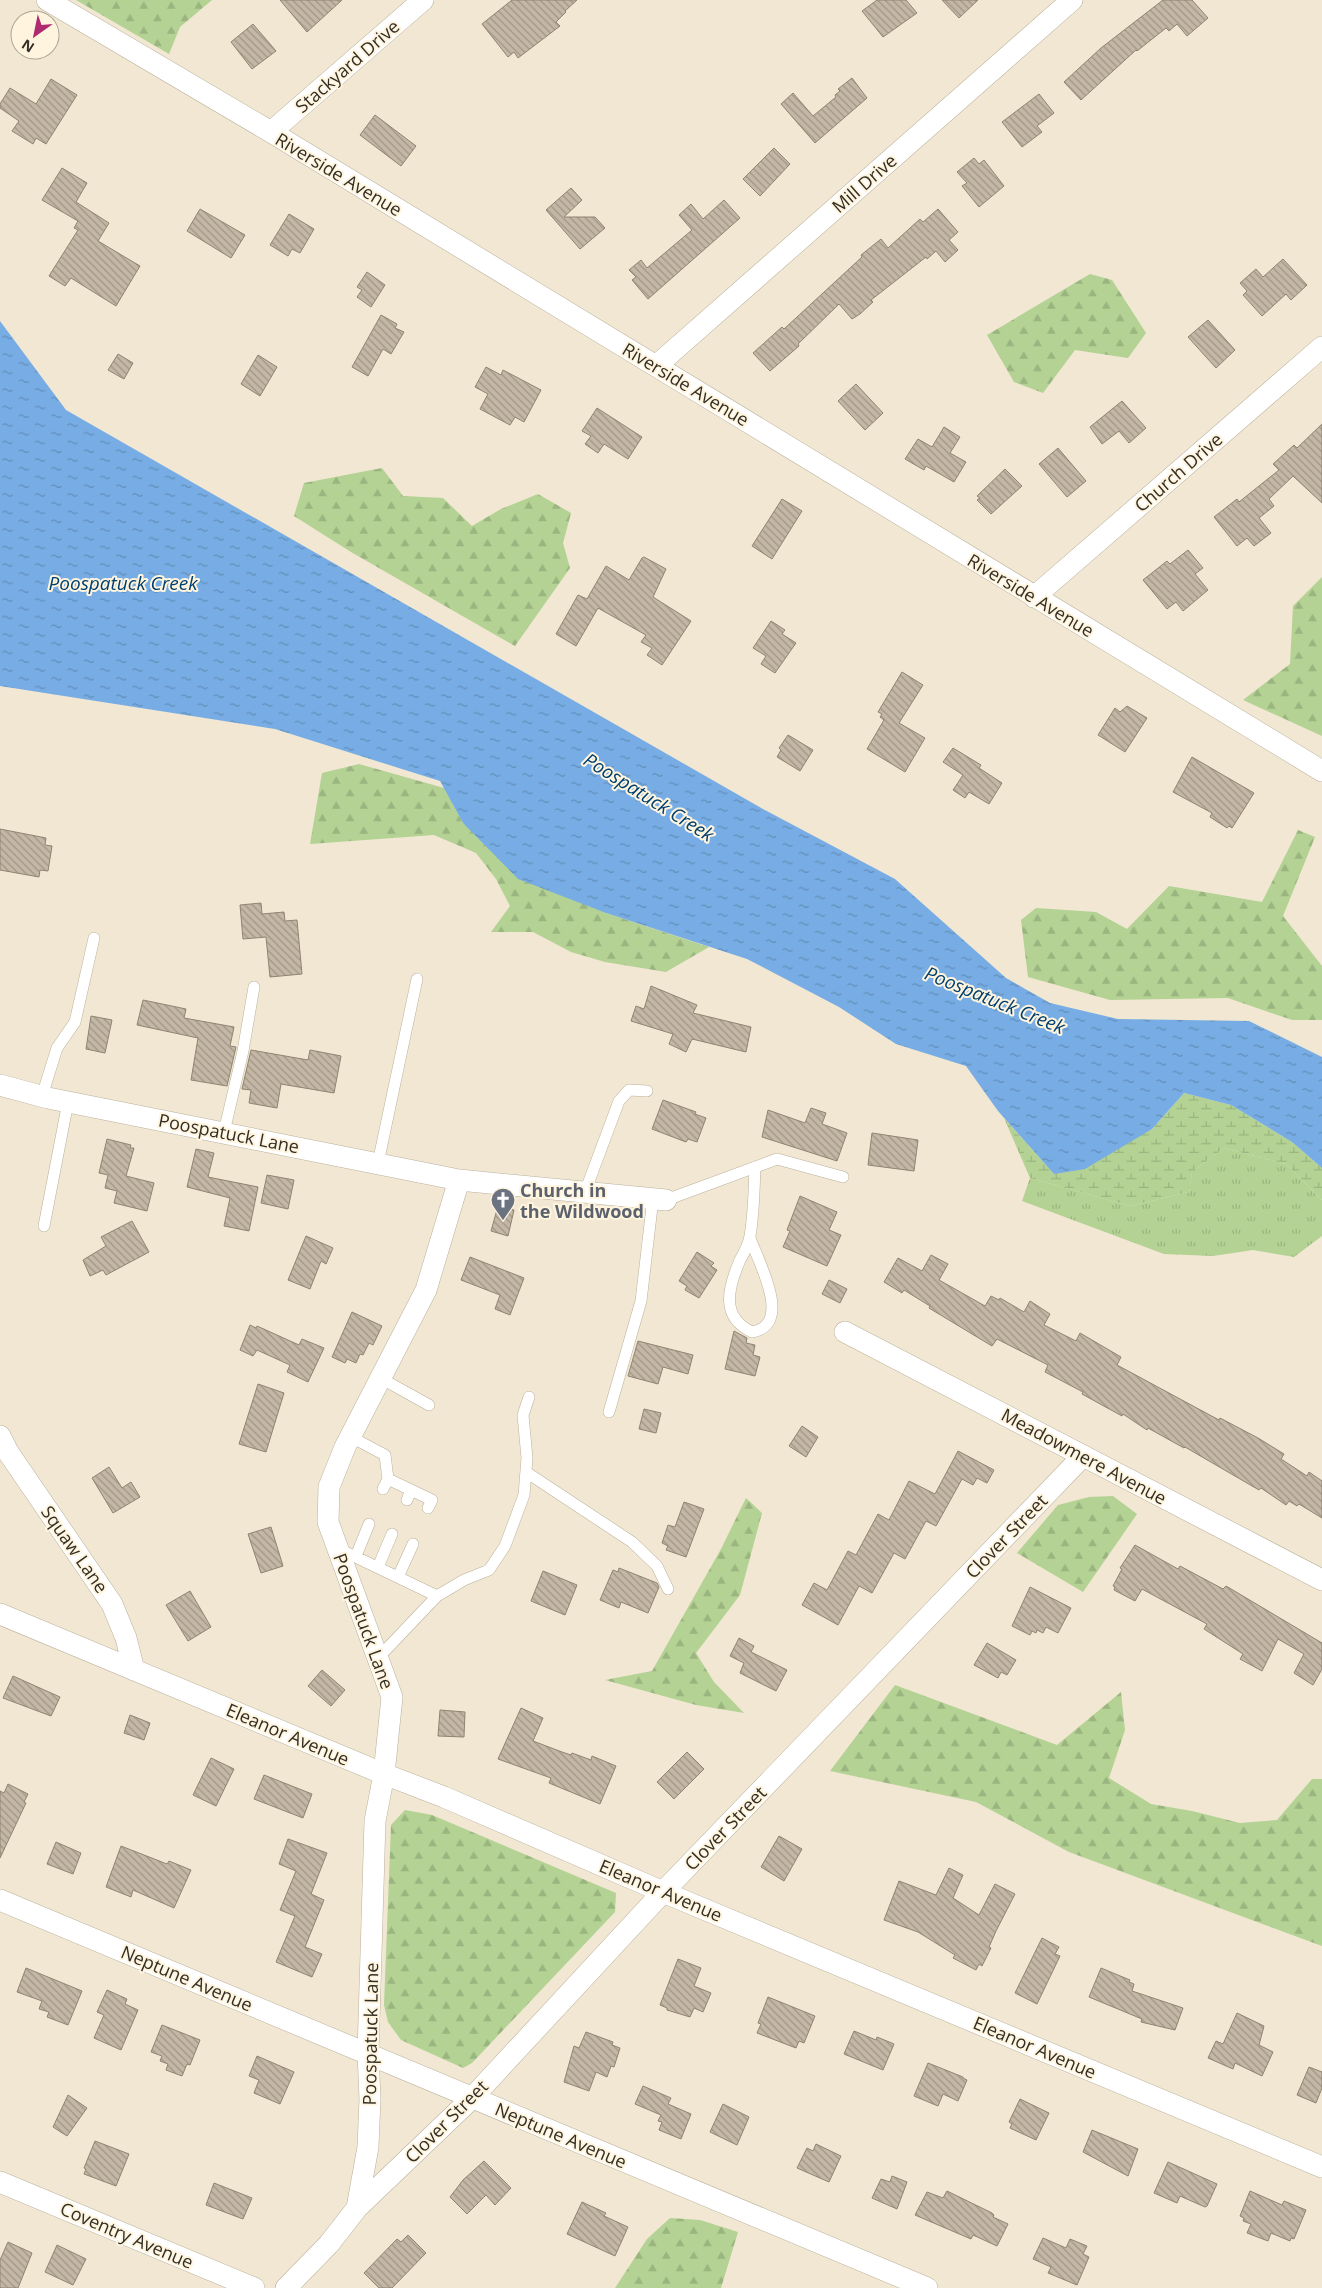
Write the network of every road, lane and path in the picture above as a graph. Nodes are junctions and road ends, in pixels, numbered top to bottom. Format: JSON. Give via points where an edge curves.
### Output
{"nodes":[{"id":1,"x":48,"y":0,"type":"edge"},
{"id":2,"x":423,"y":0,"type":"edge"},
{"id":3,"x":1072,"y":0,"type":"edge"},
{"id":4,"x":271,"y":132,"type":"junction"},
{"id":5,"x":1322,"y":347,"type":"edge"},
{"id":6,"x":656,"y":366,"type":"junction"},
{"id":7,"x":1034,"y":597,"type":"junction"},
{"id":8,"x":1322,"y":771,"type":"edge"},
{"id":9,"x":94,"y":938,"type":"dead end"},
{"id":10,"x":417,"y":979,"type":"dead end"},
{"id":11,"x":254,"y":987,"type":"dead end"},
{"id":12,"x":0,"y":1085,"type":"edge"},
{"id":13,"x":647,"y":1091,"type":"dead end"},
{"id":14,"x":42,"y":1096,"type":"junction"},
{"id":15,"x":68,"y":1102,"type":"junction"},
{"id":16,"x":224,"y":1132,"type":"junction"},
{"id":17,"x":378,"y":1163,"type":"junction"},
{"id":18,"x":755,"y":1167,"type":"junction"},
{"id":19,"x":843,"y":1177,"type":"dead end"},
{"id":20,"x":459,"y":1180,"type":"junction"},
{"id":21,"x":585,"y":1192,"type":"junction"},
{"id":22,"x":660,"y":1199,"type":"junction"},
{"id":23,"x":44,"y":1226,"type":"dead end"},
{"id":24,"x":750,"y":1238,"type":"junction"},
{"id":25,"x":845,"y":1332,"type":"dead end"},
{"id":26,"x":382,"y":1379,"type":"junction"},
{"id":27,"x":529,"y":1397,"type":"dead end"},
{"id":28,"x":429,"y":1406,"type":"dead end"},
{"id":29,"x":609,"y":1412,"type":"dead end"},
{"id":30,"x":0,"y":1436,"type":"edge"},
{"id":31,"x":350,"y":1437,"type":"junction"},
{"id":32,"x":1083,"y":1456,"type":"junction"},
{"id":33,"x":526,"y":1472,"type":"junction"},
{"id":34,"x":428,"y":1508,"type":"dead end"},
{"id":35,"x":369,"y":1524,"type":"dead end"},
{"id":36,"x":392,"y":1534,"type":"dead end"},
{"id":37,"x":413,"y":1544,"type":"dead end"},
{"id":38,"x":346,"y":1552,"type":"junction"},
{"id":39,"x":378,"y":1567,"type":"junction"},
{"id":40,"x":398,"y":1577,"type":"junction"},
{"id":41,"x":1322,"y":1580,"type":"edge"},
{"id":42,"x":668,"y":1589,"type":"dead end"},
{"id":43,"x":436,"y":1596,"type":"junction"},
{"id":44,"x":0,"y":1614,"type":"edge"},
{"id":45,"x":378,"y":1658,"type":"junction"},
{"id":46,"x":134,"y":1670,"type":"junction"},
{"id":47,"x":384,"y":1774,"type":"junction"},
{"id":48,"x":663,"y":1892,"type":"junction"},
{"id":49,"x":0,"y":1900,"type":"edge"},
{"id":50,"x":368,"y":2053,"type":"junction"},
{"id":51,"x":472,"y":2098,"type":"junction"},
{"id":52,"x":1322,"y":2167,"type":"edge"},
{"id":53,"x":0,"y":2182,"type":"edge"},
{"id":54,"x":357,"y":2208,"type":"junction"},
{"id":55,"x":254,"y":2288,"type":"edge"},
{"id":56,"x":286,"y":2288,"type":"edge"},
{"id":57,"x":927,"y":2288,"type":"edge"}],
"edges":[{"from":1,"to":4,"type":"street","name":"Riverside Avenue"},
{"from":2,"to":4,"type":"street","name":"Stackyard Drive"},
{"from":3,"to":6,"type":"street","name":"Mill Drive"},
{"from":4,"to":6,"type":"street","name":"Riverside Avenue"},
{"from":5,"to":7,"type":"street","name":"Church Drive"},
{"from":6,"to":7,"type":"street","name":"Riverside Avenue"},
{"from":7,"to":8,"type":"street","name":"Riverside Avenue"},
{"from":9,"to":14,"type":"lane","via":[[75,1022],[57,1048]]},
{"from":10,"to":17,"type":"lane"},
{"from":11,"to":16,"type":"lane"},
{"from":12,"to":14,"type":"street","name":"Poospatuck Lane"},
{"from":13,"to":21,"type":"lane","via":[[630,1090],[619,1100]]},
{"from":14,"to":15,"type":"street","name":"Poospatuck Lane"},
{"from":15,"to":16,"type":"street","name":"Poospatuck Lane"},
{"from":15,"to":23,"type":"lane"},
{"from":16,"to":17,"type":"street","name":"Poospatuck Lane"},
{"from":17,"to":20,"type":"street","name":"Poospatuck Lane"},
{"from":18,"to":19,"type":"lane","name":"Poospatuck Lane","via":[[778,1159]]},
{"from":18,"to":22,"type":"lane","name":"Poospatuck Lane"},
{"from":18,"to":24,"type":"lane"},
{"from":20,"to":21,"type":"street","name":"Poospatuck Lane"},
{"from":20,"to":26,"type":"street","name":"Poospatuck Lane","via":[[426,1290]]},
{"from":21,"to":22,"type":"street","name":"Poospatuck Lane"},
{"from":22,"to":29,"type":"lane","via":[[641,1301]]},
{"from":24,"to":24,"type":"lane","via":[[735,1271],[729,1297],[731,1314],[736,1322],[752,1332],[760,1331],[768,1324],[773,1304]]},
{"from":25,"to":32,"type":"street","name":"Meadowmere Avenue"},
{"from":26,"to":28,"type":"lane"},
{"from":26,"to":31,"type":"street","name":"Poospatuck Lane"},
{"from":27,"to":33,"type":"lane","via":[[523,1415],[528,1458]]},
{"from":30,"to":46,"type":"street","name":"Squaw Lane","via":[[112,1604],[126,1638]]},
{"from":31,"to":34,"type":"lane","via":[[385,1455],[386,1484],[409,1495],[432,1500]]},
{"from":31,"to":38,"type":"street","name":"Poospatuck Lane","via":[[329,1486],[328,1522]]},
{"from":32,"to":41,"type":"street","name":"Meadowmere Avenue"},
{"from":32,"to":48,"type":"street","name":"Clover Street"},
{"from":33,"to":42,"type":"lane","via":[[632,1542],[657,1566]]},
{"from":33,"to":43,"type":"lane","via":[[524,1495],[505,1546],[488,1570]]},
{"from":35,"to":38,"type":"lane"},
{"from":36,"to":39,"type":"lane"},
{"from":37,"to":40,"type":"lane"},
{"from":38,"to":39,"type":"lane"},
{"from":38,"to":45,"type":"street","name":"Poospatuck Lane"},
{"from":39,"to":40,"type":"lane"},
{"from":40,"to":43,"type":"lane"},
{"from":43,"to":45,"type":"lane"},
{"from":44,"to":46,"type":"street","name":"Eleanor Avenue"},
{"from":45,"to":47,"type":"street","name":"Poospatuck Lane","via":[[392,1697]]},
{"from":46,"to":47,"type":"street","name":"Eleanor Avenue"},
{"from":47,"to":48,"type":"street","name":"Eleanor Avenue"},
{"from":47,"to":50,"type":"street","name":"Poospatuck Lane","via":[[374,1821]]},
{"from":48,"to":51,"type":"street","name":"Clover Street"},
{"from":48,"to":52,"type":"street","name":"Eleanor Avenue"},
{"from":49,"to":50,"type":"street","name":"Neptune Avenue"},
{"from":50,"to":51,"type":"street","name":"Neptune Avenue"},
{"from":50,"to":54,"type":"street","name":"Poospatuck Lane","via":[[368,2147]]},
{"from":51,"to":54,"type":"street","name":"Clover Street"},
{"from":51,"to":57,"type":"street","name":"Neptune Avenue"},
{"from":53,"to":55,"type":"street","name":"Coventry Avenue"},
{"from":54,"to":56,"type":"street","name":"Clover Street","via":[[329,2244]]}]}
